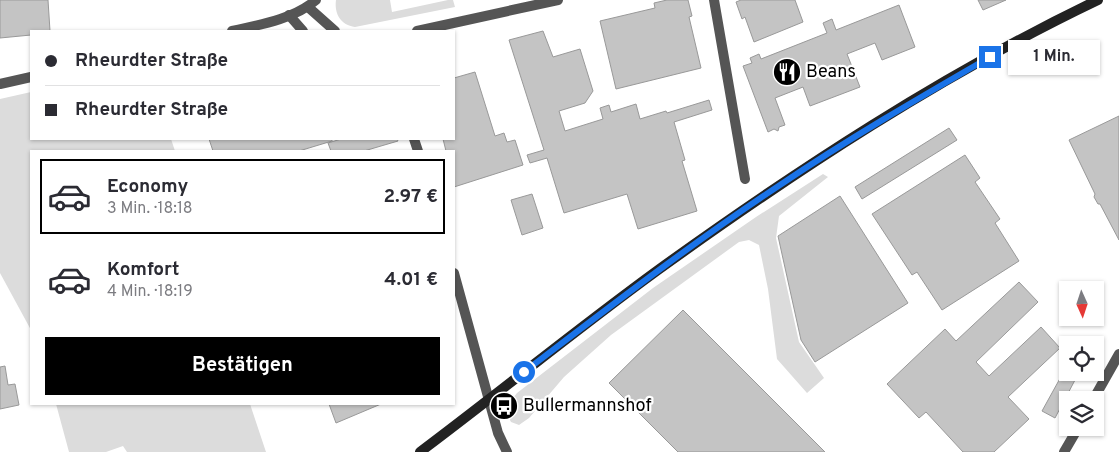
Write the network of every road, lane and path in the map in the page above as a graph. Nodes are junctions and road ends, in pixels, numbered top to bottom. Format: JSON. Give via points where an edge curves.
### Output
{"nodes":[{"id":1,"x":558,"y":0,"type":"edge"},
{"id":2,"x":714,"y":0,"type":"edge"},
{"id":3,"x":1098,"y":0,"type":"edge"},
{"id":4,"x":312,"y":3,"type":"edge"},
{"id":5,"x":289,"y":15,"type":"junction"},
{"id":6,"x":237,"y":30,"type":"edge"},
{"id":7,"x":302,"y":30,"type":"edge"},
{"id":8,"x":334,"y":30,"type":"edge"},
{"id":9,"x":422,"y":30,"type":"edge"},
{"id":10,"x":30,"y":77,"type":"edge"},
{"id":11,"x":0,"y":84,"type":"edge"},
{"id":12,"x":744,"y":179,"type":"dead end"},
{"id":13,"x":455,"y":277,"type":"edge"},
{"id":14,"x":1119,"y":354,"type":"edge"},
{"id":15,"x":1098,"y":391,"type":"edge"},
{"id":16,"x":1073,"y":436,"type":"edge"},
{"id":17,"x":420,"y":452,"type":"edge"},
{"id":18,"x":507,"y":452,"type":"edge"},
{"id":19,"x":1064,"y":452,"type":"edge"}],
"edges":[{"from":1,"to":9,"type":"street"},
{"from":2,"to":12,"type":"street"},
{"from":3,"to":17,"type":"main road","via":[[971,67],[779,185],[657,271]]},
{"from":4,"to":5,"type":"street"},
{"from":4,"to":8,"type":"street"},
{"from":5,"to":6,"type":"street"},
{"from":5,"to":7,"type":"street"},
{"from":10,"to":11,"type":"street"},
{"from":13,"to":18,"type":"street","via":[[498,433]]},
{"from":14,"to":15,"type":"street"},
{"from":16,"to":19,"type":"street"}]}
